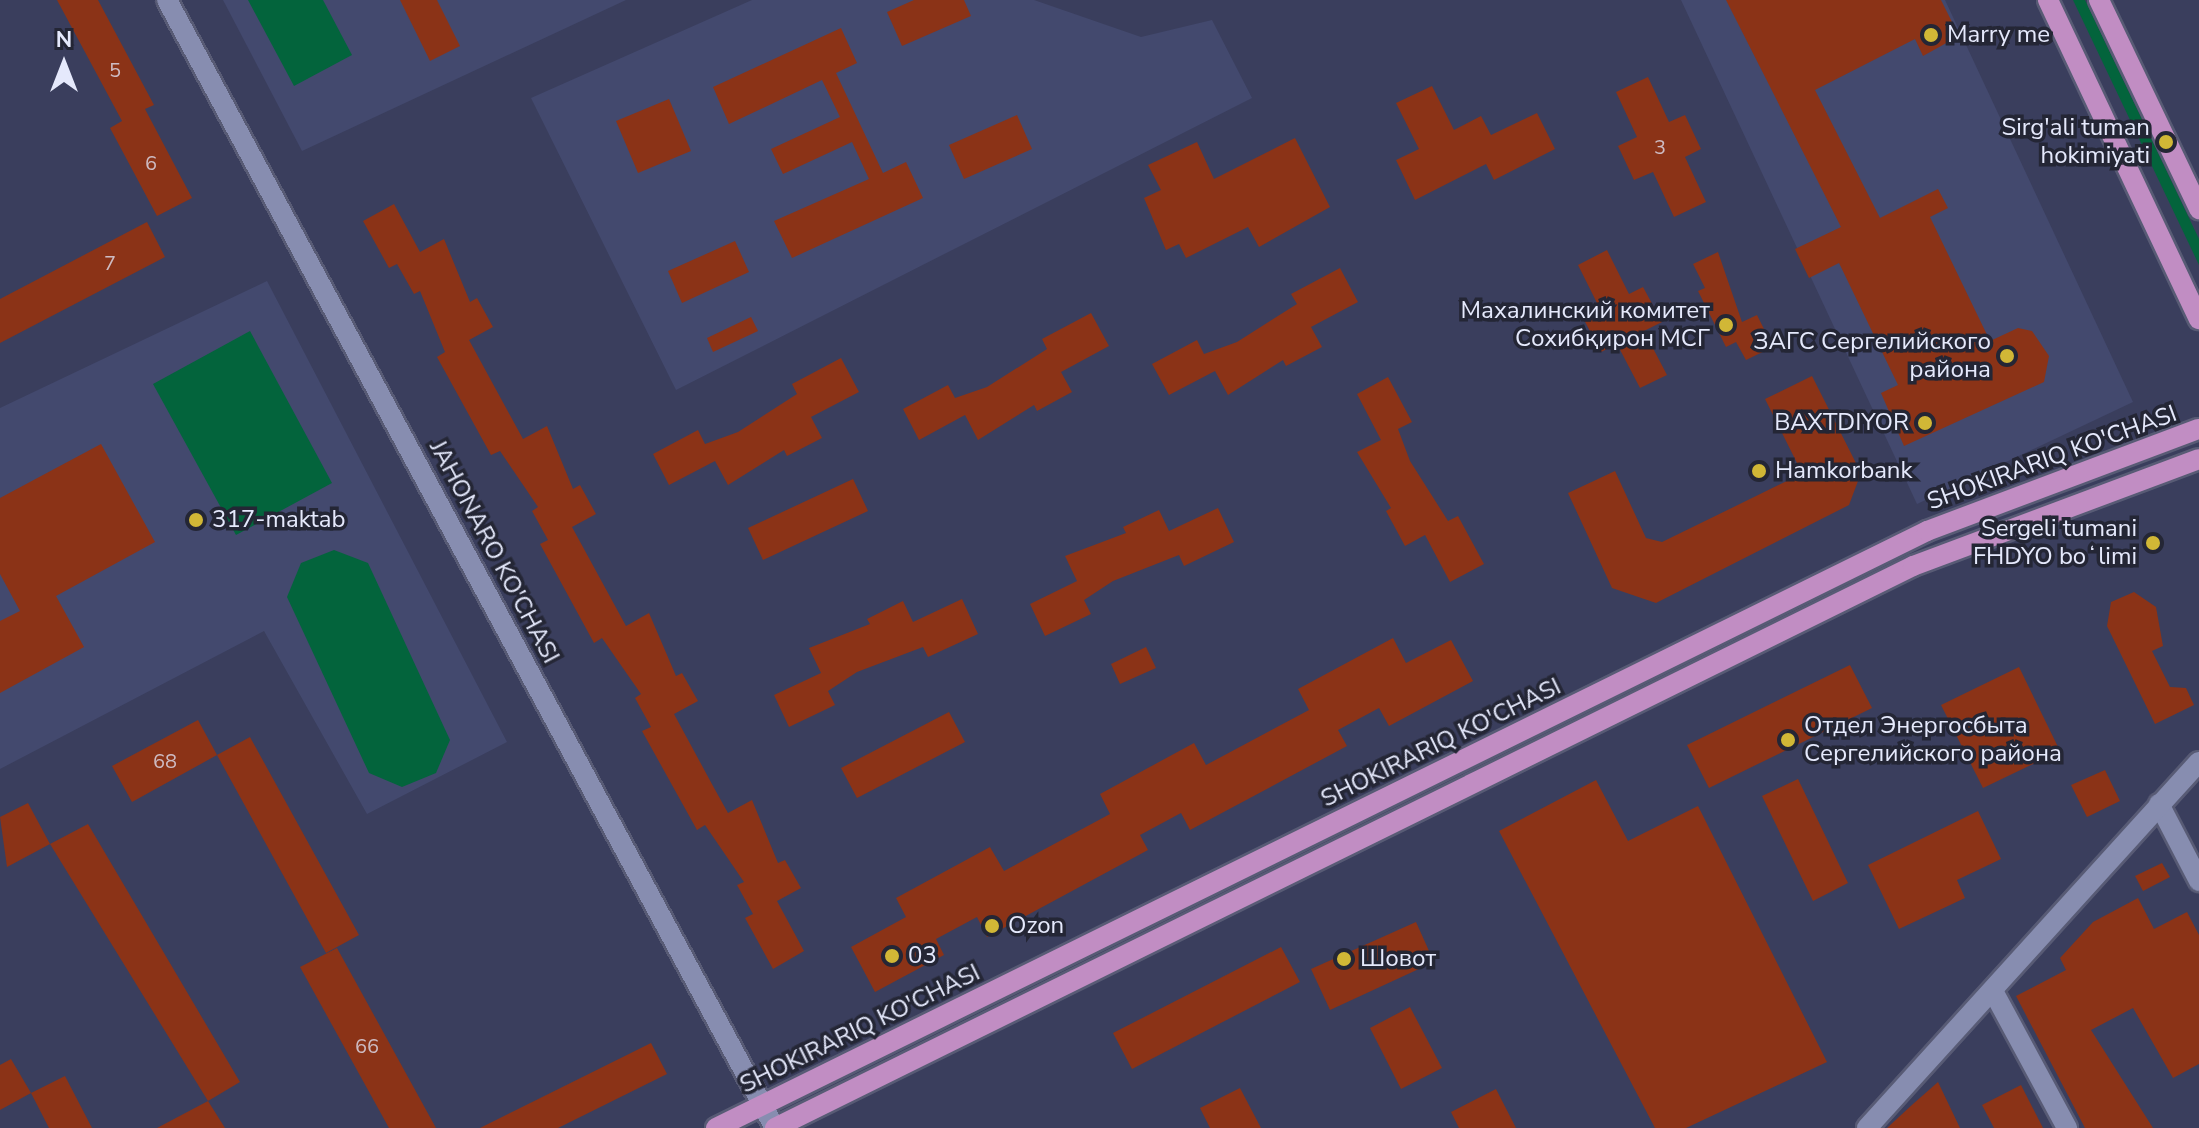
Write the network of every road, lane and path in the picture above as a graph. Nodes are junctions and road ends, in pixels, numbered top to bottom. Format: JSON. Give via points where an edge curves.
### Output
{"nodes":[{"id":1,"x":167,"y":0,"type":"edge"},
{"id":2,"x":2048,"y":0,"type":"edge"},
{"id":3,"x":2099,"y":0,"type":"edge"},
{"id":4,"x":2199,"y":209,"type":"edge"},
{"id":5,"x":2199,"y":319,"type":"edge"},
{"id":6,"x":2199,"y":429,"type":"edge"},
{"id":7,"x":2199,"y":459,"type":"edge"},
{"id":8,"x":2199,"y":762,"type":"edge"},
{"id":9,"x":2159,"y":804,"type":"junction"},
{"id":10,"x":2199,"y":881,"type":"edge"},
{"id":11,"x":1993,"y":991,"type":"junction"},
{"id":12,"x":764,"y":1106,"type":"junction"},
{"id":13,"x":716,"y":1128,"type":"edge"},
{"id":14,"x":775,"y":1128,"type":"edge"},
{"id":15,"x":1867,"y":1128,"type":"edge"},
{"id":16,"x":2067,"y":1128,"type":"edge"}],
"edges":[{"from":1,"to":12,"type":"street","name":"JAHONARO KO'CHASI"},
{"from":2,"to":5,"type":"main road"},
{"from":3,"to":4,"type":"main road"},
{"from":6,"to":12,"type":"main road","name":"SHOKIRARIQ KO'CHASI","via":[[1927,531]]},
{"from":7,"to":14,"type":"main road","name":"SHOKIRARIQ KO'CHASI","via":[[1913,566]]},
{"from":8,"to":9,"type":"street"},
{"from":9,"to":10,"type":"street"},
{"from":9,"to":11,"type":"street"},
{"from":11,"to":15,"type":"street"},
{"from":11,"to":16,"type":"street"},
{"from":12,"to":13,"type":"main road","name":"SHOKIRARIQ KO'CHASI"},
{"from":12,"to":14,"type":"street","name":"JAHONARO KO'CHASI"}]}
